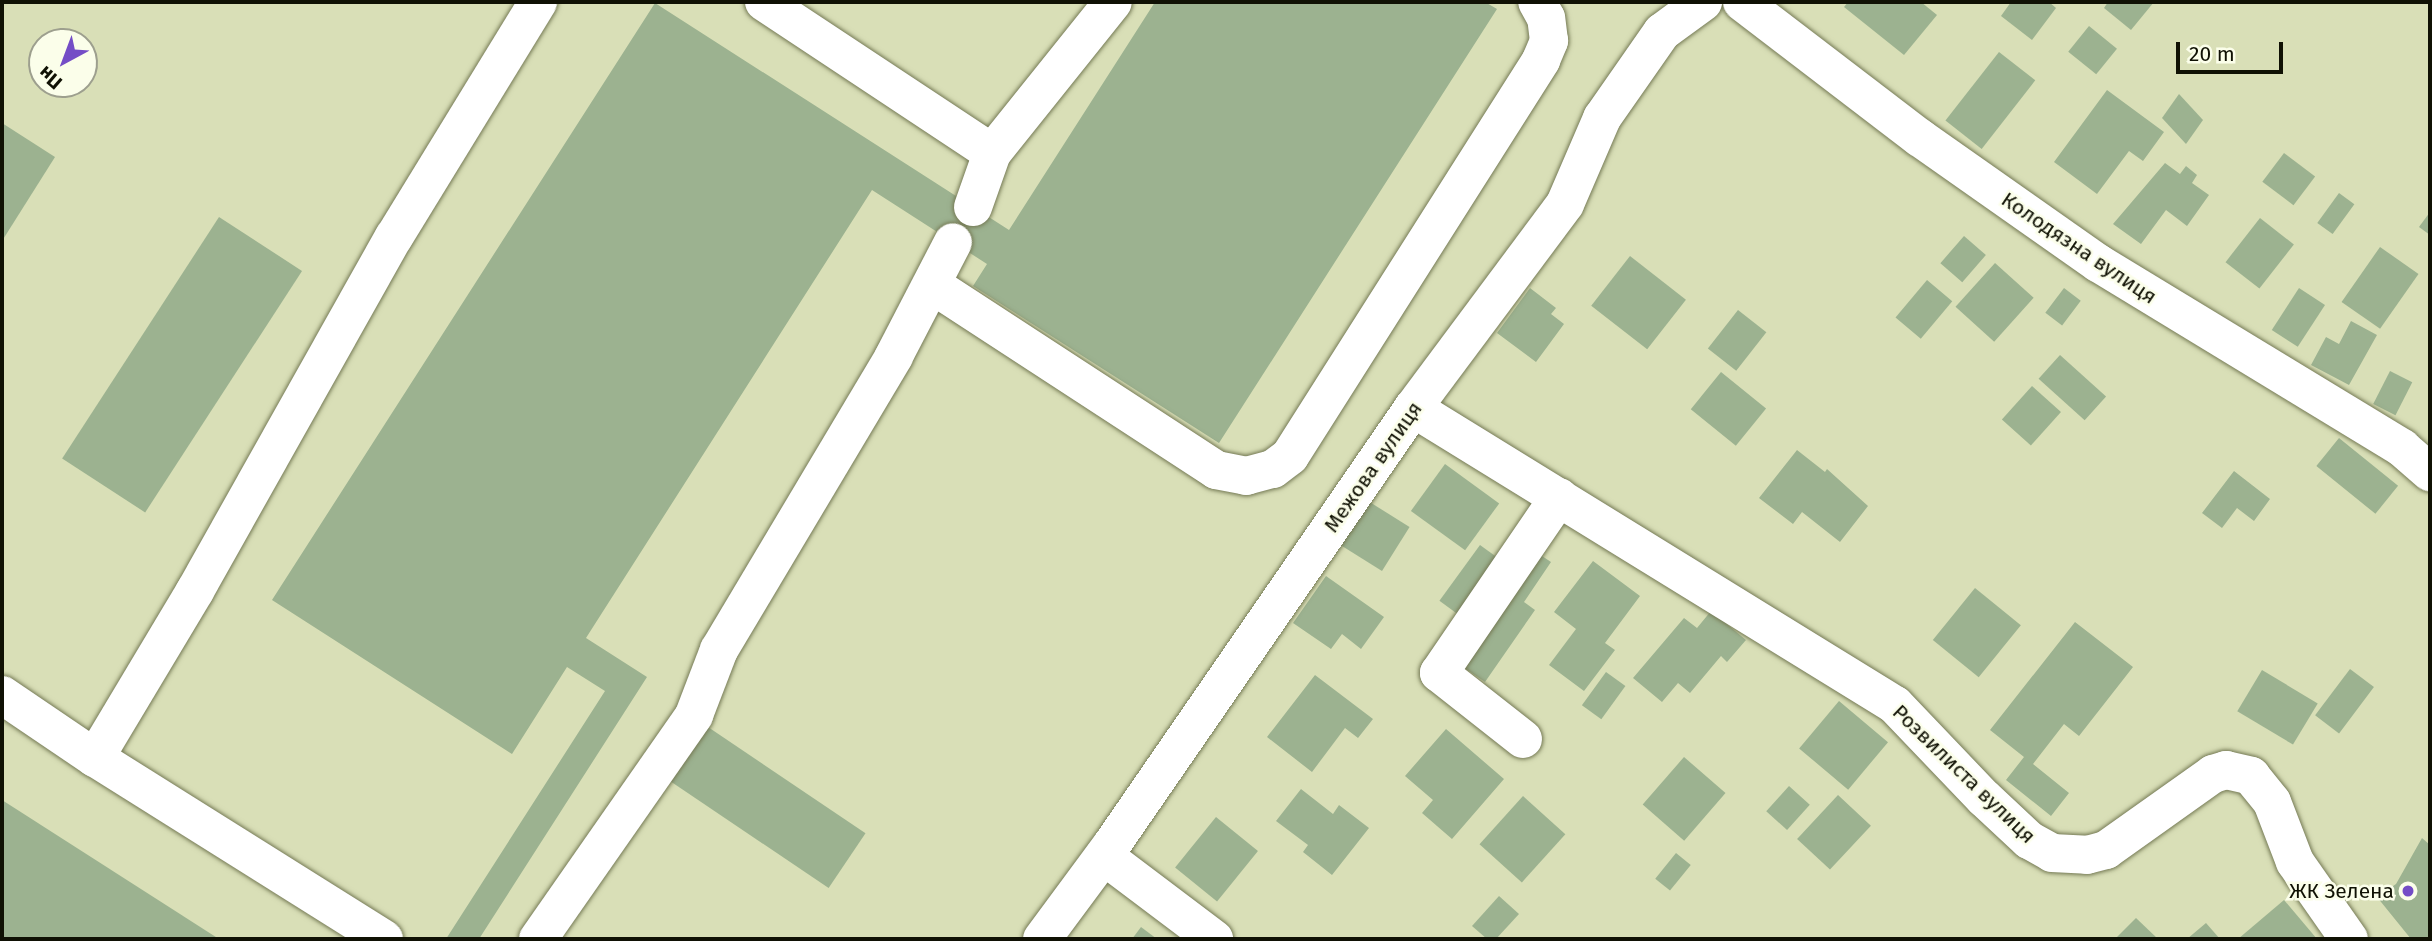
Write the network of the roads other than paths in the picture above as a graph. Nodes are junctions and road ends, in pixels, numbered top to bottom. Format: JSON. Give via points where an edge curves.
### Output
{"nodes":[{"id":1,"x":538,"y":2,"type":"edge"},
{"id":2,"x":764,"y":2,"type":"edge"},
{"id":3,"x":1113,"y":2,"type":"edge"},
{"id":4,"x":1537,"y":2,"type":"edge"},
{"id":5,"x":1703,"y":2,"type":"edge"},
{"id":6,"x":1742,"y":2,"type":"edge"},
{"id":7,"x":992,"y":153,"type":"junction"},
{"id":8,"x":973,"y":207,"type":"dead end"},
{"id":9,"x":953,"y":242,"type":"dead end"},
{"id":10,"x":934,"y":286,"type":"junction"},
{"id":11,"x":1413,"y":408,"type":"junction"},
{"id":12,"x":2430,"y":472,"type":"edge"},
{"id":13,"x":1559,"y":497,"type":"junction"},
{"id":14,"x":2,"y":695,"type":"edge"},
{"id":15,"x":1523,"y":739,"type":"dead end"},
{"id":16,"x":95,"y":758,"type":"junction"},
{"id":17,"x":1104,"y":856,"type":"junction"},
{"id":18,"x":384,"y":939,"type":"edge"},
{"id":19,"x":538,"y":939,"type":"edge"},
{"id":20,"x":1042,"y":939,"type":"edge"},
{"id":21,"x":1214,"y":939,"type":"edge"},
{"id":22,"x":2349,"y":939,"type":"edge"}],
"edges":[{"from":1,"to":16,"type":"street","via":[[394,237],[195,591]]},
{"from":2,"to":7,"type":"street"},
{"from":3,"to":7,"type":"street"},
{"from":4,"to":10,"type":"street","via":[[1546,18],[1549,41],[1541,60],[1290,456],[1273,469],[1246,476],[1216,470]]},
{"from":5,"to":11,"type":"street","name":"Межова вулиця","via":[[1662,32],[1602,118],[1565,204]]},
{"from":6,"to":12,"type":"street","name":"Колодязна вулиця","via":[[1920,138],[2098,263],[2402,448]]},
{"from":7,"to":8,"type":"street"},
{"from":9,"to":10,"type":"street"},
{"from":10,"to":19,"type":"street","via":[[719,650],[694,715]]},
{"from":11,"to":13,"type":"street","name":"Розвилиста вулиця"},
{"from":11,"to":17,"type":"street","name":"Межова вулиця"},
{"from":13,"to":15,"type":"street","via":[[1439,673]]},
{"from":13,"to":22,"type":"street","name":"Розвилиста вулиця","via":[[1895,705],[1984,798],[2029,840],[2052,853],[2087,855],[2106,850],[2213,774],[2226,770],[2251,776],[2272,802],[2299,869]]},
{"from":14,"to":16,"type":"street"},
{"from":16,"to":18,"type":"street"},
{"from":17,"to":20,"type":"street","name":"Межова вулиця"},
{"from":17,"to":21,"type":"street"}]}
